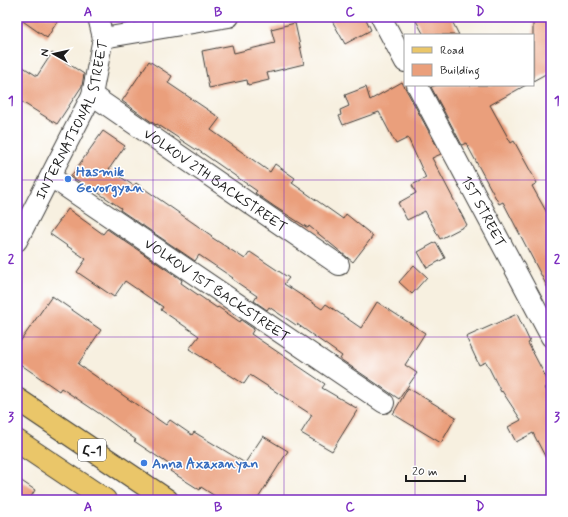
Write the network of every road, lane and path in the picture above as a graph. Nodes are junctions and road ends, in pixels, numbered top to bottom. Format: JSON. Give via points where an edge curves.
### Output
{"nodes":[{"id":1,"x":98,"y":17,"type":"edge"},
{"id":2,"x":229,"y":17,"type":"edge"},
{"id":3,"x":381,"y":17,"type":"edge"},
{"id":4,"x":103,"y":38,"type":"junction"},
{"id":5,"x":404,"y":60,"type":"edge"},
{"id":6,"x":419,"y":86,"type":"edge"},
{"id":7,"x":92,"y":95,"type":"junction"},
{"id":8,"x":51,"y":177,"type":"junction"},
{"id":9,"x":17,"y":241,"type":"edge"},
{"id":10,"x":339,"y":265,"type":"dead end"},
{"id":11,"x":551,"y":337,"type":"edge"},
{"id":12,"x":17,"y":399,"type":"edge"},
{"id":13,"x":384,"y":403,"type":"dead end"},
{"id":14,"x":17,"y":441,"type":"edge"},
{"id":15,"x":105,"y":500,"type":"edge"},
{"id":16,"x":167,"y":500,"type":"edge"}],
"edges":[{"from":1,"to":4,"type":"street","name":"INTERNATIONAL STREET"},
{"from":2,"to":4,"type":"street"},
{"from":3,"to":5,"type":"street"},
{"from":4,"to":7,"type":"street","name":"INTERNATIONAL STREET"},
{"from":6,"to":11,"type":"street","name":"1ST STREET"},
{"from":7,"to":8,"type":"street","name":"INTERNATIONAL STREET"},
{"from":7,"to":10,"type":"street","name":"VOLKOV 2TH BACKSTREET"},
{"from":8,"to":9,"type":"street","name":"INTERNATIONAL STREET"},
{"from":8,"to":13,"type":"street","name":"VOLKOV 1ST BACKSTREET"},
{"from":12,"to":16,"type":"main road","number":"Հ-1"},
{"from":14,"to":15,"type":"main road","number":"Հ-1"}]}
